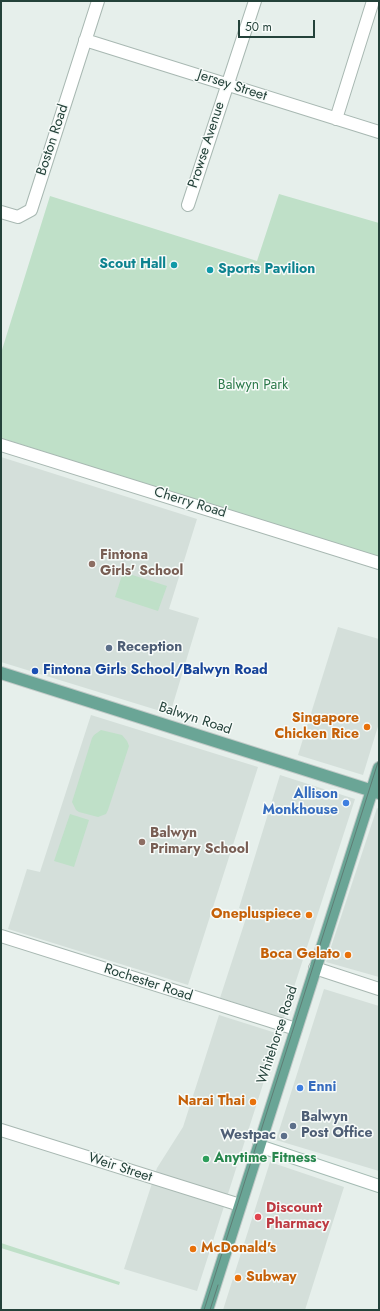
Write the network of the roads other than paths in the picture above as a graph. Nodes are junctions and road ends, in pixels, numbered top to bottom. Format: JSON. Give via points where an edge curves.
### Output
{"nodes":[{"id":1,"x":98,"y":1,"type":"edge"},
{"id":2,"x":255,"y":1,"type":"edge"},
{"id":3,"x":373,"y":1,"type":"edge"},
{"id":4,"x":86,"y":40,"type":"junction"},
{"id":5,"x":227,"y":84,"type":"junction"},
{"id":6,"x":336,"y":119,"type":"junction"},
{"id":7,"x":379,"y":132,"type":"edge"},
{"id":8,"x":188,"y":205,"type":"dead end"},
{"id":9,"x":1,"y":212,"type":"edge"},
{"id":10,"x":1,"y":445,"type":"edge"},
{"id":11,"x":379,"y":563,"type":"edge"},
{"id":12,"x":1,"y":673,"type":"edge"},
{"id":13,"x":379,"y":768,"type":"edge"},
{"id":14,"x":375,"y":792,"type":"edge"},
{"id":15,"x":1,"y":936,"type":"edge"},
{"id":16,"x":315,"y":968,"type":"junction"},
{"id":17,"x":379,"y":989,"type":"edge"},
{"id":18,"x":296,"y":1029,"type":"junction"},
{"id":19,"x":1,"y":1130,"type":"edge"},
{"id":20,"x":259,"y":1146,"type":"junction"},
{"id":21,"x":379,"y":1186,"type":"edge"},
{"id":22,"x":240,"y":1206,"type":"junction"},
{"id":23,"x":207,"y":1310,"type":"edge"}],
"edges":[{"from":1,"to":4,"type":"street"},
{"from":2,"to":5,"type":"street","name":"Prowse Avenue"},
{"from":3,"to":6,"type":"street"},
{"from":4,"to":5,"type":"street","name":"Jersey Street"},
{"from":4,"to":9,"type":"street","name":"Boston Road","via":[[31,210],[18,218]]},
{"from":5,"to":6,"type":"street","name":"Jersey Street"},
{"from":5,"to":8,"type":"street","name":"Prowse Avenue"},
{"from":6,"to":7,"type":"street","name":"Jersey Street"},
{"from":10,"to":11,"type":"street","name":"Cherry Road"},
{"from":12,"to":14,"type":"main road","name":"Balwyn Road"},
{"from":13,"to":14,"type":"main road","name":"Whitehorse Road"},
{"from":14,"to":16,"type":"main road","name":"Whitehorse Road"},
{"from":15,"to":18,"type":"street","name":"Rochester Road"},
{"from":16,"to":17,"type":"street"},
{"from":16,"to":18,"type":"main road","name":"Whitehorse Road"},
{"from":18,"to":20,"type":"main road","name":"Whitehorse Road"},
{"from":19,"to":22,"type":"street","name":"Weir Street"},
{"from":20,"to":21,"type":"street"},
{"from":20,"to":22,"type":"main road","name":"Whitehorse Road"},
{"from":22,"to":23,"type":"main road","name":"Whitehorse Road"}]}
